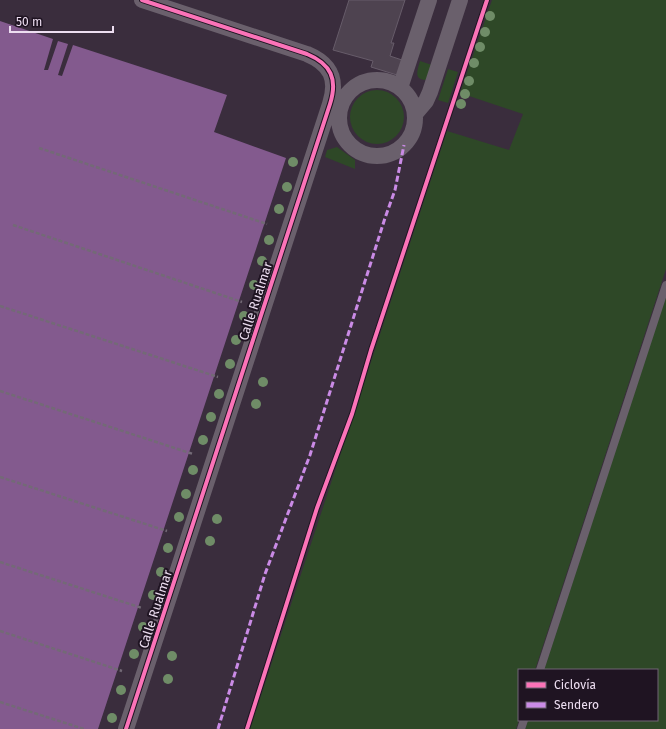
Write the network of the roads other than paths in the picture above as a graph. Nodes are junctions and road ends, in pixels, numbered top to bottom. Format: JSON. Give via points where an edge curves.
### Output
{"nodes":[{"id":1,"x":142,"y":0,"type":"edge"},
{"id":2,"x":429,"y":0,"type":"edge"},
{"id":3,"x":460,"y":0,"type":"edge"},
{"id":4,"x":400,"y":88,"type":"junction"},
{"id":5,"x":335,"y":106,"type":"junction"},
{"id":6,"x":415,"y":114,"type":"junction"},
{"id":7,"x":666,"y":285,"type":"edge"},
{"id":8,"x":540,"y":669,"type":"edge"},
{"id":9,"x":126,"y":729,"type":"edge"}],
"edges":[{"from":1,"to":5,"type":"street","name":"Calle Rualmar","via":[[314,56],[330,72]]},
{"from":2,"to":4,"type":"street"},
{"from":3,"to":6,"type":"street","via":[[430,92]]},
{"from":4,"to":5,"type":"street","via":[[384,80],[369,81],[355,86]]},
{"from":4,"to":6,"type":"street","via":[[408,96]]},
{"from":5,"to":6,"type":"street","via":[[343,137],[358,152],[372,156],[386,156],[399,150],[412,132]]},
{"from":5,"to":9,"type":"street","name":"Calle Rualmar"},
{"from":7,"to":8,"type":"lane"}]}
